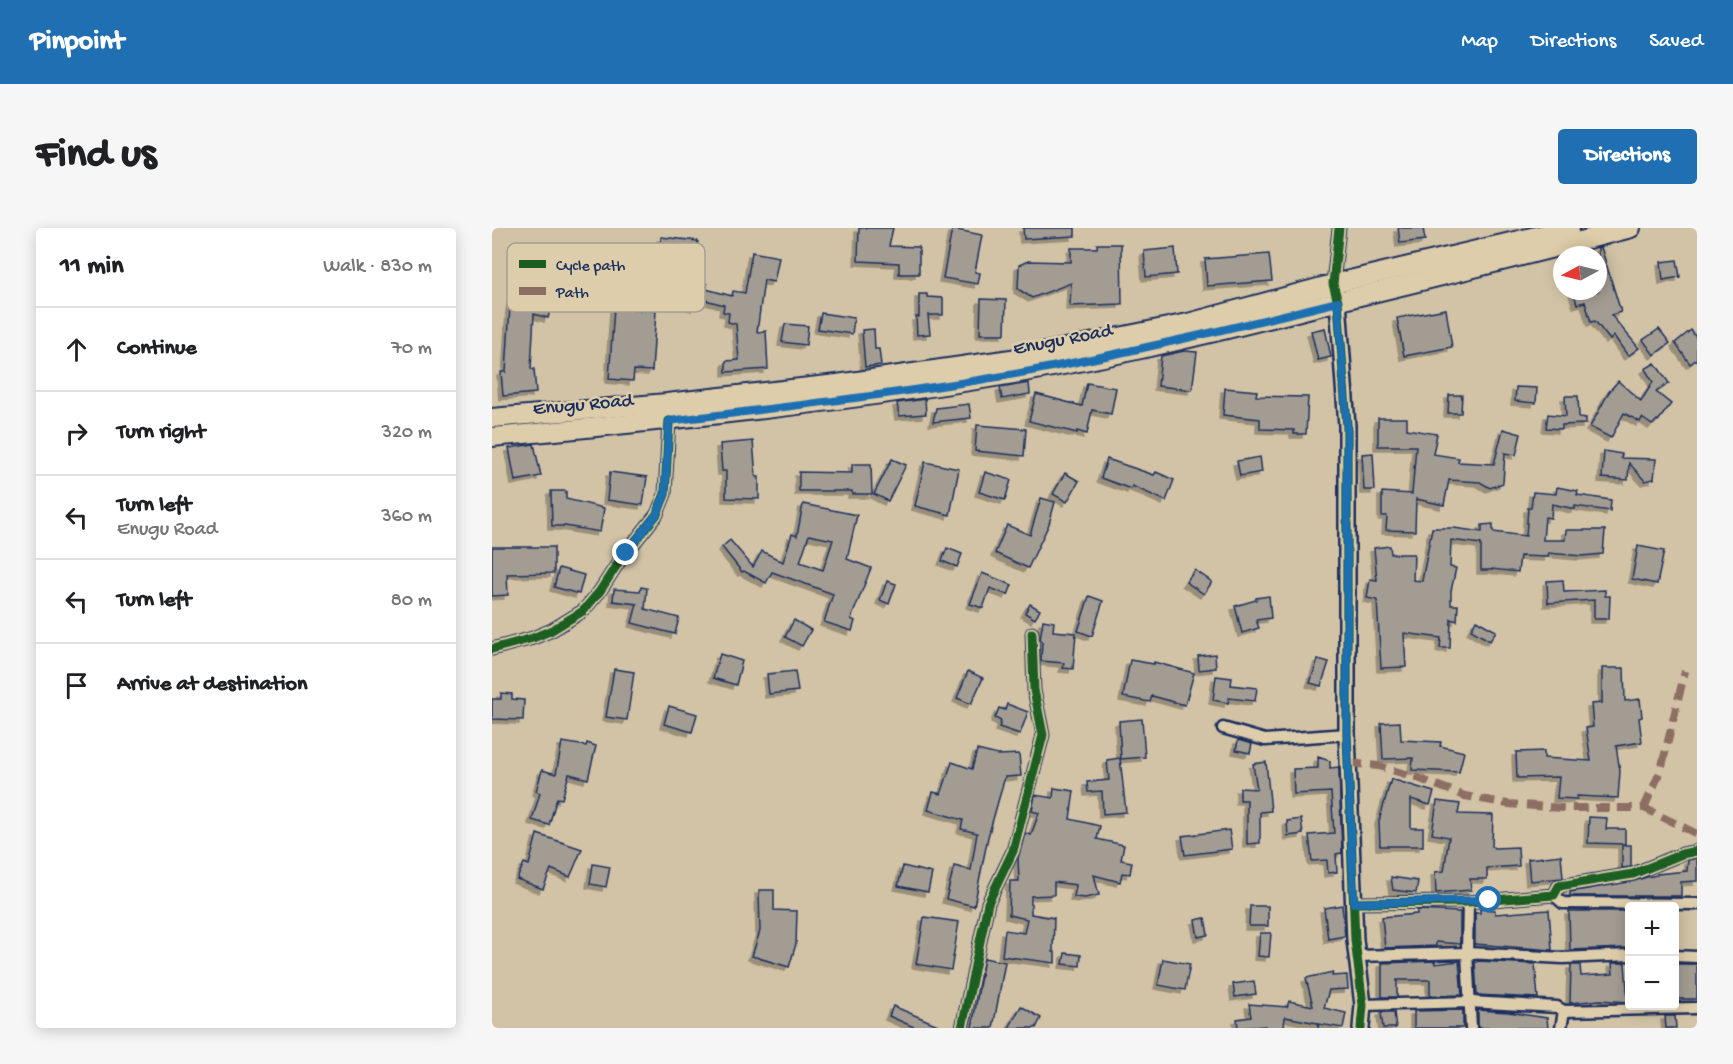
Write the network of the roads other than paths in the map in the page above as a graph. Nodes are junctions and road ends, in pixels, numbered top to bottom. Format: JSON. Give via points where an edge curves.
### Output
{"nodes":[{"id":1,"x":1339,"y":228,"type":"edge"},
{"id":2,"x":1570,"y":228,"type":"edge"},
{"id":3,"x":1631,"y":228,"type":"edge"},
{"id":4,"x":1335,"y":293,"type":"junction"},
{"id":5,"x":492,"y":418,"type":"edge"},
{"id":6,"x":669,"y":421,"type":"junction"},
{"id":7,"x":492,"y":437,"type":"edge"},
{"id":8,"x":1032,"y":633,"type":"dead end"},
{"id":9,"x":492,"y":649,"type":"edge"},
{"id":10,"x":1223,"y":728,"type":"dead end"},
{"id":11,"x":1347,"y":734,"type":"junction"},
{"id":12,"x":1696,"y":851,"type":"edge"},
{"id":13,"x":1554,"y":895,"type":"junction"},
{"id":14,"x":1468,"y":902,"type":"junction"},
{"id":15,"x":1354,"y":903,"type":"junction"},
{"id":16,"x":1697,"y":904,"type":"edge"},
{"id":17,"x":1467,"y":953,"type":"junction"},
{"id":18,"x":1625,"y":955,"type":"edge"},
{"id":19,"x":1358,"y":956,"type":"junction"},
{"id":20,"x":1679,"y":956,"type":"edge"},
{"id":21,"x":1697,"y":957,"type":"edge"},
{"id":22,"x":1470,"y":1002,"type":"junction"},
{"id":23,"x":1363,"y":1005,"type":"junction"},
{"id":24,"x":1697,"y":1008,"type":"edge"},
{"id":25,"x":1564,"y":1011,"type":"junction"},
{"id":26,"x":962,"y":1028,"type":"edge"},
{"id":27,"x":1361,"y":1028,"type":"edge"},
{"id":28,"x":1471,"y":1028,"type":"edge"},
{"id":29,"x":1561,"y":1028,"type":"edge"}],
"edges":[{"from":1,"to":4,"type":"street"},
{"from":2,"to":4,"type":"main road"},
{"from":3,"to":4,"type":"main road","name":"Enugu Road","via":[[1490,265]]},
{"from":4,"to":5,"type":"main road","via":[[1011,359],[689,401]]},
{"from":4,"to":6,"type":"main road","name":"Enugu Road","via":[[1142,349],[1014,374]]},
{"from":4,"to":11,"type":"street","via":[[1347,426]]},
{"from":6,"to":7,"type":"main road","name":"Enugu Road"},
{"from":6,"to":9,"type":"street","via":[[665,494],[657,514],[600,591],[583,611],[552,630]]},
{"from":8,"to":26,"type":"street","via":[[1034,690],[1043,735],[1013,851],[988,903]]},
{"from":10,"to":11,"type":"street","via":[[1265,740]]},
{"from":11,"to":15,"type":"street"},
{"from":12,"to":13,"type":"street","via":[[1633,874],[1559,886]]},
{"from":13,"to":14,"type":"street"},
{"from":13,"to":16,"type":"street","via":[[1563,903]]},
{"from":14,"to":15,"type":"street"},
{"from":14,"to":17,"type":"street"},
{"from":15,"to":19,"type":"street"},
{"from":17,"to":18,"type":"street","via":[[1563,958]]},
{"from":17,"to":19,"type":"street"},
{"from":17,"to":22,"type":"street"},
{"from":19,"to":23,"type":"street"},
{"from":20,"to":21,"type":"street"},
{"from":22,"to":23,"type":"street"},
{"from":22,"to":25,"type":"street","via":[[1557,1007]]},
{"from":22,"to":28,"type":"street"},
{"from":23,"to":27,"type":"street"},
{"from":24,"to":25,"type":"street"},
{"from":25,"to":29,"type":"street"}]}
